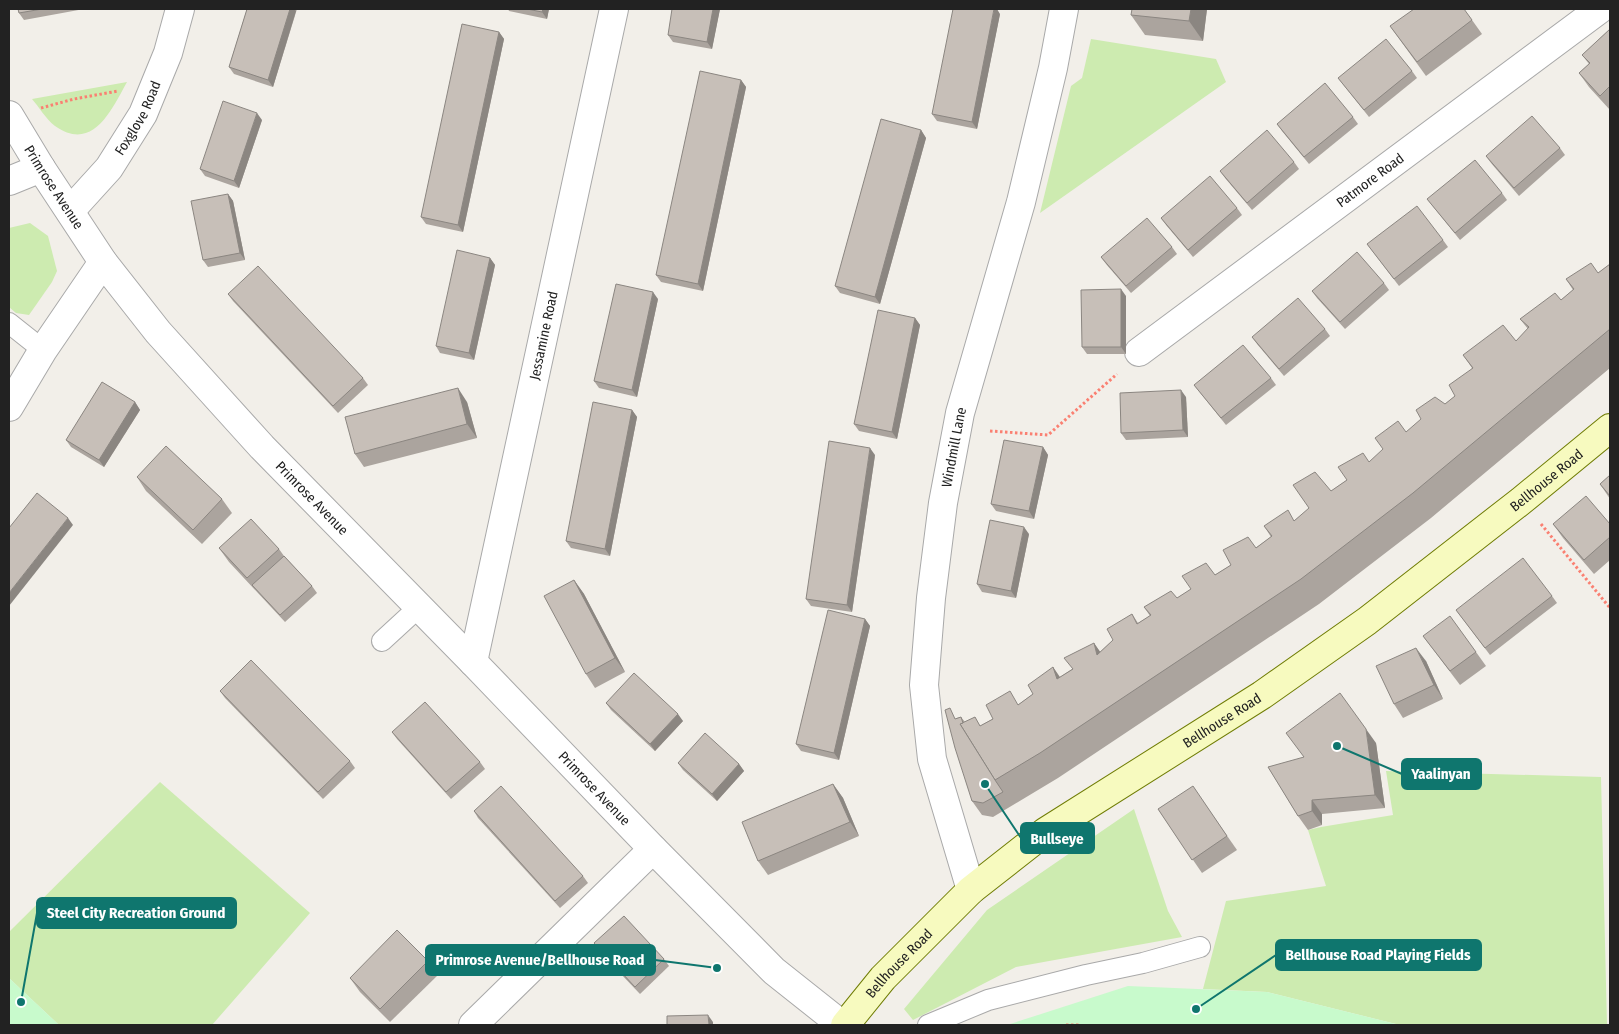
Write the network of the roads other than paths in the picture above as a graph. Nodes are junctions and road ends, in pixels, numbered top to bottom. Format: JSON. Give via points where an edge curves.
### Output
{"nodes":[{"id":1,"x":180,"y":9,"type":"edge"},
{"id":2,"x":614,"y":9,"type":"edge"},
{"id":3,"x":1064,"y":9,"type":"edge"},
{"id":4,"x":1600,"y":9,"type":"edge"},
{"id":5,"x":9,"y":116,"type":"edge"},
{"id":6,"x":41,"y":168,"type":"junction"},
{"id":7,"x":9,"y":181,"type":"edge"},
{"id":8,"x":70,"y":211,"type":"junction"},
{"id":9,"x":103,"y":262,"type":"junction"},
{"id":10,"x":9,"y":323,"type":"edge"},
{"id":11,"x":43,"y":350,"type":"junction"},
{"id":12,"x":1139,"y":352,"type":"road end"},
{"id":13,"x":9,"y":407,"type":"edge"},
{"id":14,"x":1610,"y":428,"type":"edge"},
{"id":15,"x":419,"y":607,"type":"junction"},
{"id":16,"x":382,"y":641,"type":"dead end"},
{"id":17,"x":473,"y":662,"type":"junction"},
{"id":18,"x":653,"y":849,"type":"junction"},
{"id":19,"x":971,"y":890,"type":"junction"},
{"id":20,"x":1200,"y":948,"type":"dead end"},
{"id":21,"x":473,"y":1025,"type":"edge"},
{"id":22,"x":843,"y":1025,"type":"edge"},
{"id":23,"x":928,"y":1025,"type":"edge"}],
"edges":[{"from":1,"to":8,"type":"street","name":"Foxglove Road","via":[[168,53],[143,114],[109,168]]},
{"from":2,"to":17,"type":"street","name":"Jessamine Road"},
{"from":3,"to":19,"type":"street","name":"Windmill Lane","via":[[1021,202],[960,413],[943,503],[931,598],[924,685],[932,759]]},
{"from":4,"to":12,"type":"street","name":"Patmore Road"},
{"from":5,"to":6,"type":"street","name":"Primrose Avenue"},
{"from":6,"to":7,"type":"street"},
{"from":6,"to":8,"type":"street","name":"Primrose Avenue"},
{"from":8,"to":9,"type":"street","name":"Primrose Avenue"},
{"from":9,"to":11,"type":"street"},
{"from":9,"to":15,"type":"street","name":"Primrose Avenue","via":[[158,332],[262,447]]},
{"from":10,"to":11,"type":"lane"},
{"from":11,"to":13,"type":"street"},
{"from":14,"to":19,"type":"main road","name":"Bellhouse Road","via":[[1359,627],[1262,694],[1044,832]]},
{"from":15,"to":16,"type":"lane"},
{"from":15,"to":17,"type":"street","name":"Primrose Avenue"},
{"from":17,"to":18,"type":"street","name":"Primrose Avenue"},
{"from":18,"to":21,"type":"street"},
{"from":18,"to":22,"type":"street","name":"Primrose Avenue","via":[[774,971]]},
{"from":19,"to":22,"type":"main road","name":"Bellhouse Road","via":[[883,978]]},
{"from":20,"to":23,"type":"lane","via":[[988,1000]]}]}
